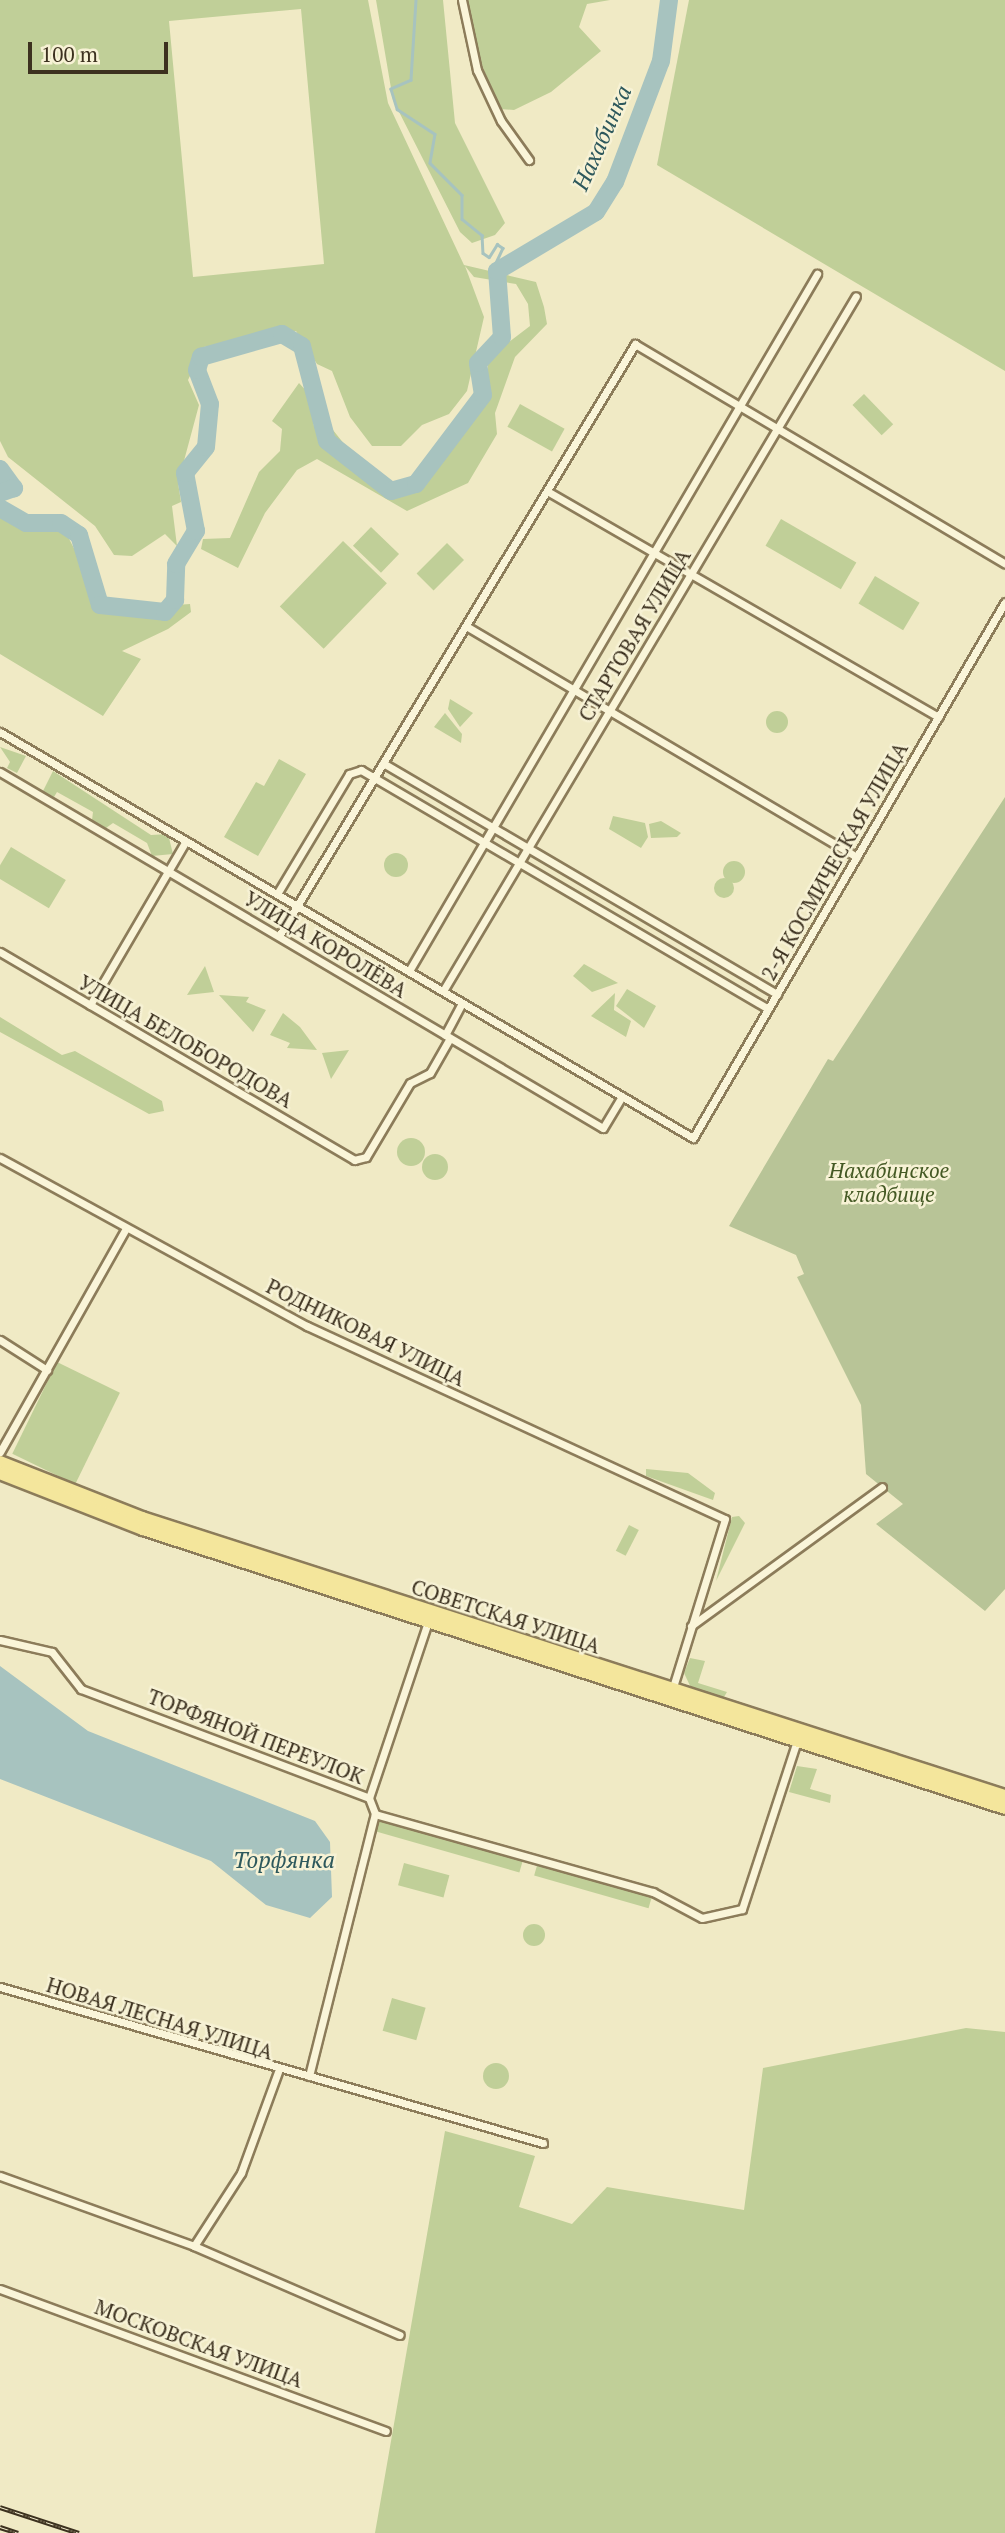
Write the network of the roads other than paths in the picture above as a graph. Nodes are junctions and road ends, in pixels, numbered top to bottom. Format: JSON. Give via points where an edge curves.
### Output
{"nodes":[{"id":1,"x":462,"y":0,"type":"edge"},
{"id":2,"x":529,"y":160,"type":"dead end"},
{"id":3,"x":817,"y":274,"type":"dead end"},
{"id":4,"x":856,"y":296,"type":"dead end"},
{"id":5,"x":740,"y":406,"type":"junction"},
{"id":6,"x":777,"y":429,"type":"junction"},
{"id":7,"x":547,"y":491,"type":"junction"},
{"id":8,"x":654,"y":552,"type":"junction"},
{"id":9,"x":1005,"y":564,"type":"edge"},
{"id":10,"x":691,"y":574,"type":"junction"},
{"id":11,"x":1005,"y":602,"type":"edge"},
{"id":12,"x":466,"y":626,"type":"junction"},
{"id":13,"x":573,"y":690,"type":"junction"},
{"id":14,"x":609,"y":711,"type":"junction"},
{"id":15,"x":938,"y":717,"type":"junction"},
{"id":16,"x":0,"y":732,"type":"edge"},
{"id":17,"x":383,"y":763,"type":"junction"},
{"id":18,"x":0,"y":772,"type":"edge"},
{"id":19,"x":374,"y":778,"type":"junction"},
{"id":20,"x":493,"y":827,"type":"junction"},
{"id":21,"x":186,"y":841,"type":"junction"},
{"id":22,"x":484,"y":842,"type":"junction"},
{"id":23,"x":528,"y":848,"type":"junction"},
{"id":24,"x":857,"y":857,"type":"junction"},
{"id":25,"x":519,"y":863,"type":"junction"},
{"id":26,"x":168,"y":871,"type":"junction"},
{"id":27,"x":277,"y":894,"type":"junction"},
{"id":28,"x":297,"y":906,"type":"junction"},
{"id":29,"x":279,"y":936,"type":"junction"},
{"id":30,"x":0,"y":952,"type":"edge"},
{"id":31,"x":409,"y":971,"type":"junction"},
{"id":32,"x":443,"y":991,"type":"junction"},
{"id":33,"x":777,"y":993,"type":"junction"},
{"id":34,"x":463,"y":1003,"type":"junction"},
{"id":35,"x":90,"y":1005,"type":"junction"},
{"id":36,"x":768,"y":1009,"type":"junction"},
{"id":37,"x":448,"y":1036,"type":"junction"},
{"id":38,"x":622,"y":1096,"type":"junction"},
{"id":39,"x":693,"y":1138,"type":"joint"},
{"id":40,"x":0,"y":1158,"type":"edge"},
{"id":41,"x":125,"y":1230,"type":"junction"},
{"id":42,"x":0,"y":1340,"type":"edge"},
{"id":43,"x":47,"y":1370,"type":"junction"},
{"id":44,"x":0,"y":1452,"type":"edge"},
{"id":45,"x":0,"y":1462,"type":"edge"},
{"id":46,"x":0,"y":1474,"type":"edge"},
{"id":47,"x":883,"y":1487,"type":"dead end"},
{"id":48,"x":429,"y":1617,"type":"junction"},
{"id":49,"x":691,"y":1626,"type":"junction"},
{"id":50,"x":0,"y":1640,"type":"edge"},
{"id":51,"x":671,"y":1694,"type":"junction"},
{"id":52,"x":797,"y":1741,"type":"junction"},
{"id":53,"x":1005,"y":1796,"type":"edge"},
{"id":54,"x":369,"y":1798,"type":"junction"},
{"id":55,"x":1005,"y":1808,"type":"edge"},
{"id":56,"x":374,"y":1814,"type":"junction"},
{"id":57,"x":1,"y":1990,"type":"edge"},
{"id":58,"x":278,"y":2072,"type":"junction"},
{"id":59,"x":309,"y":2076,"type":"junction"},
{"id":60,"x":543,"y":2143,"type":"dead end"},
{"id":61,"x":0,"y":2176,"type":"edge"},
{"id":62,"x":194,"y":2246,"type":"junction"},
{"id":63,"x":0,"y":2289,"type":"edge"},
{"id":64,"x":400,"y":2335,"type":"dead end"},
{"id":65,"x":386,"y":2431,"type":"dead end"}],
"edges":[{"from":1,"to":2,"type":"street","via":[[477,70],[500,121]]},
{"from":3,"to":5,"type":"street","name":"СТАРТОВАЯ УЛИЦА"},
{"from":4,"to":6,"type":"street","name":"СТАРТОВАЯ УЛИЦА"},
{"from":5,"to":6,"type":"street"},
{"from":5,"to":7,"type":"street","via":[[635,344]]},
{"from":5,"to":8,"type":"street","name":"СТАРТОВАЯ УЛИЦА"},
{"from":6,"to":9,"type":"street"},
{"from":6,"to":10,"type":"street","name":"СТАРТОВАЯ УЛИЦА"},
{"from":7,"to":8,"type":"street"},
{"from":7,"to":12,"type":"street"},
{"from":8,"to":10,"type":"street"},
{"from":8,"to":13,"type":"street","name":"СТАРТОВАЯ УЛИЦА"},
{"from":10,"to":14,"type":"street","name":"СТАРТОВАЯ УЛИЦА"},
{"from":10,"to":15,"type":"street"},
{"from":11,"to":15,"type":"street","name":"2-Я КОСМИЧЕСКАЯ УЛИЦА"},
{"from":12,"to":13,"type":"street"},
{"from":12,"to":17,"type":"street"},
{"from":13,"to":14,"type":"street"},
{"from":13,"to":20,"type":"street","name":"СТАРТОВАЯ УЛИЦА"},
{"from":14,"to":23,"type":"street","name":"СТАРТОВАЯ УЛИЦА"},
{"from":14,"to":24,"type":"street"},
{"from":15,"to":24,"type":"street","name":"2-Я КОСМИЧЕСКАЯ УЛИЦА"},
{"from":16,"to":21,"type":"street","name":"УЛИЦА КОРОЛЁВА"},
{"from":17,"to":19,"type":"street"},
{"from":17,"to":20,"type":"street"},
{"from":18,"to":26,"type":"street","name":"УЛИЦА КОРОЛЁВА"},
{"from":19,"to":22,"type":"street"},
{"from":19,"to":27,"type":"street","via":[[361,770],[349,774]]},
{"from":19,"to":28,"type":"street"},
{"from":20,"to":22,"type":"street","name":"СТАРТОВАЯ УЛИЦА"},
{"from":20,"to":23,"type":"street"},
{"from":21,"to":26,"type":"street"},
{"from":21,"to":27,"type":"street","name":"УЛИЦА КОРОЛЁВА"},
{"from":22,"to":25,"type":"street"},
{"from":22,"to":31,"type":"street","name":"СТАРТОВАЯ УЛИЦА"},
{"from":23,"to":25,"type":"street","name":"СТАРТОВАЯ УЛИЦА"},
{"from":23,"to":33,"type":"street"},
{"from":24,"to":33,"type":"street","name":"2-Я КОСМИЧЕСКАЯ УЛИЦА"},
{"from":25,"to":32,"type":"street","name":"СТАРТОВАЯ УЛИЦА"},
{"from":25,"to":36,"type":"street"},
{"from":26,"to":29,"type":"street","name":"УЛИЦА КОРОЛЁВА"},
{"from":26,"to":35,"type":"street"},
{"from":27,"to":28,"type":"street","name":"УЛИЦА КОРОЛЁВА"},
{"from":28,"to":29,"type":"street"},
{"from":28,"to":31,"type":"street","name":"УЛИЦА КОРОЛЁВА"},
{"from":29,"to":37,"type":"street","name":"УЛИЦА КОРОЛЁВА"},
{"from":30,"to":35,"type":"street","name":"УЛИЦА БЕЛОБОРОДОВА"},
{"from":31,"to":32,"type":"street","name":"УЛИЦА КОРОЛЁВА"},
{"from":32,"to":34,"type":"street","name":"УЛИЦА КОРОЛЁВА"},
{"from":33,"to":36,"type":"street","name":"2-Я КОСМИЧЕСКАЯ УЛИЦА"},
{"from":34,"to":37,"type":"street"},
{"from":34,"to":38,"type":"street","name":"УЛИЦА КОРОЛЁВА"},
{"from":35,"to":37,"type":"street","name":"УЛИЦА БЕЛОБОРОДОВА","via":[[354,1160],[366,1157],[410,1083],[430,1073]]},
{"from":36,"to":39,"type":"street","name":"2-Я КОСМИЧЕСКАЯ УЛИЦА"},
{"from":37,"to":38,"type":"street","name":"УЛИЦА КОРОЛЁВА","via":[[603,1128]]},
{"from":38,"to":39,"type":"street","name":"УЛИЦА КОРОЛЁВА"},
{"from":40,"to":41,"type":"street","name":"РОДНИКОВАЯ УЛИЦА"},
{"from":41,"to":43,"type":"street"},
{"from":41,"to":49,"type":"street","name":"РОДНИКОВАЯ УЛИЦА","via":[[307,1326],[725,1519]]},
{"from":42,"to":43,"type":"street"},
{"from":43,"to":44,"type":"street"},
{"from":45,"to":48,"type":"main road","name":"СОВЕТСКАЯ УЛИЦА","via":[[142,1518]]},
{"from":46,"to":48,"type":"main road","name":"СОВЕТСКАЯ УЛИЦА","via":[[142,1530]]},
{"from":47,"to":49,"type":"street"},
{"from":48,"to":51,"type":"main road","name":"СОВЕТСКАЯ УЛИЦА"},
{"from":48,"to":54,"type":"street"},
{"from":49,"to":51,"type":"street"},
{"from":50,"to":54,"type":"street","name":"ТОРФЯНОЙ ПЕРЕУЛОК","via":[[52,1652],[81,1689]]},
{"from":51,"to":52,"type":"main road","name":"СОВЕТСКАЯ УЛИЦА"},
{"from":51,"to":53,"type":"main road","name":"СОВЕТСКАЯ УЛИЦА"},
{"from":52,"to":55,"type":"main road","name":"СОВЕТСКАЯ УЛИЦА"},
{"from":52,"to":56,"type":"street","name":"ТОРФЯНОЙ ПЕРЕУЛОК","via":[[742,1909],[702,1918],[653,1892]]},
{"from":54,"to":56,"type":"street","name":"ТОРФЯНОЙ ПЕРЕУЛОК"},
{"from":56,"to":59,"type":"street"},
{"from":57,"to":58,"type":"street","name":"НОВАЯ ЛЕСНАЯ УЛИЦА"},
{"from":58,"to":59,"type":"street","name":"НОВАЯ ЛЕСНАЯ УЛИЦА"},
{"from":58,"to":62,"type":"street","via":[[241,2173]]},
{"from":59,"to":60,"type":"street","name":"НОВАЯ ЛЕСНАЯ УЛИЦА"},
{"from":61,"to":62,"type":"street"},
{"from":62,"to":64,"type":"street"},
{"from":63,"to":65,"type":"street","name":"МОСКОВСКАЯ УЛИЦА"}]}
